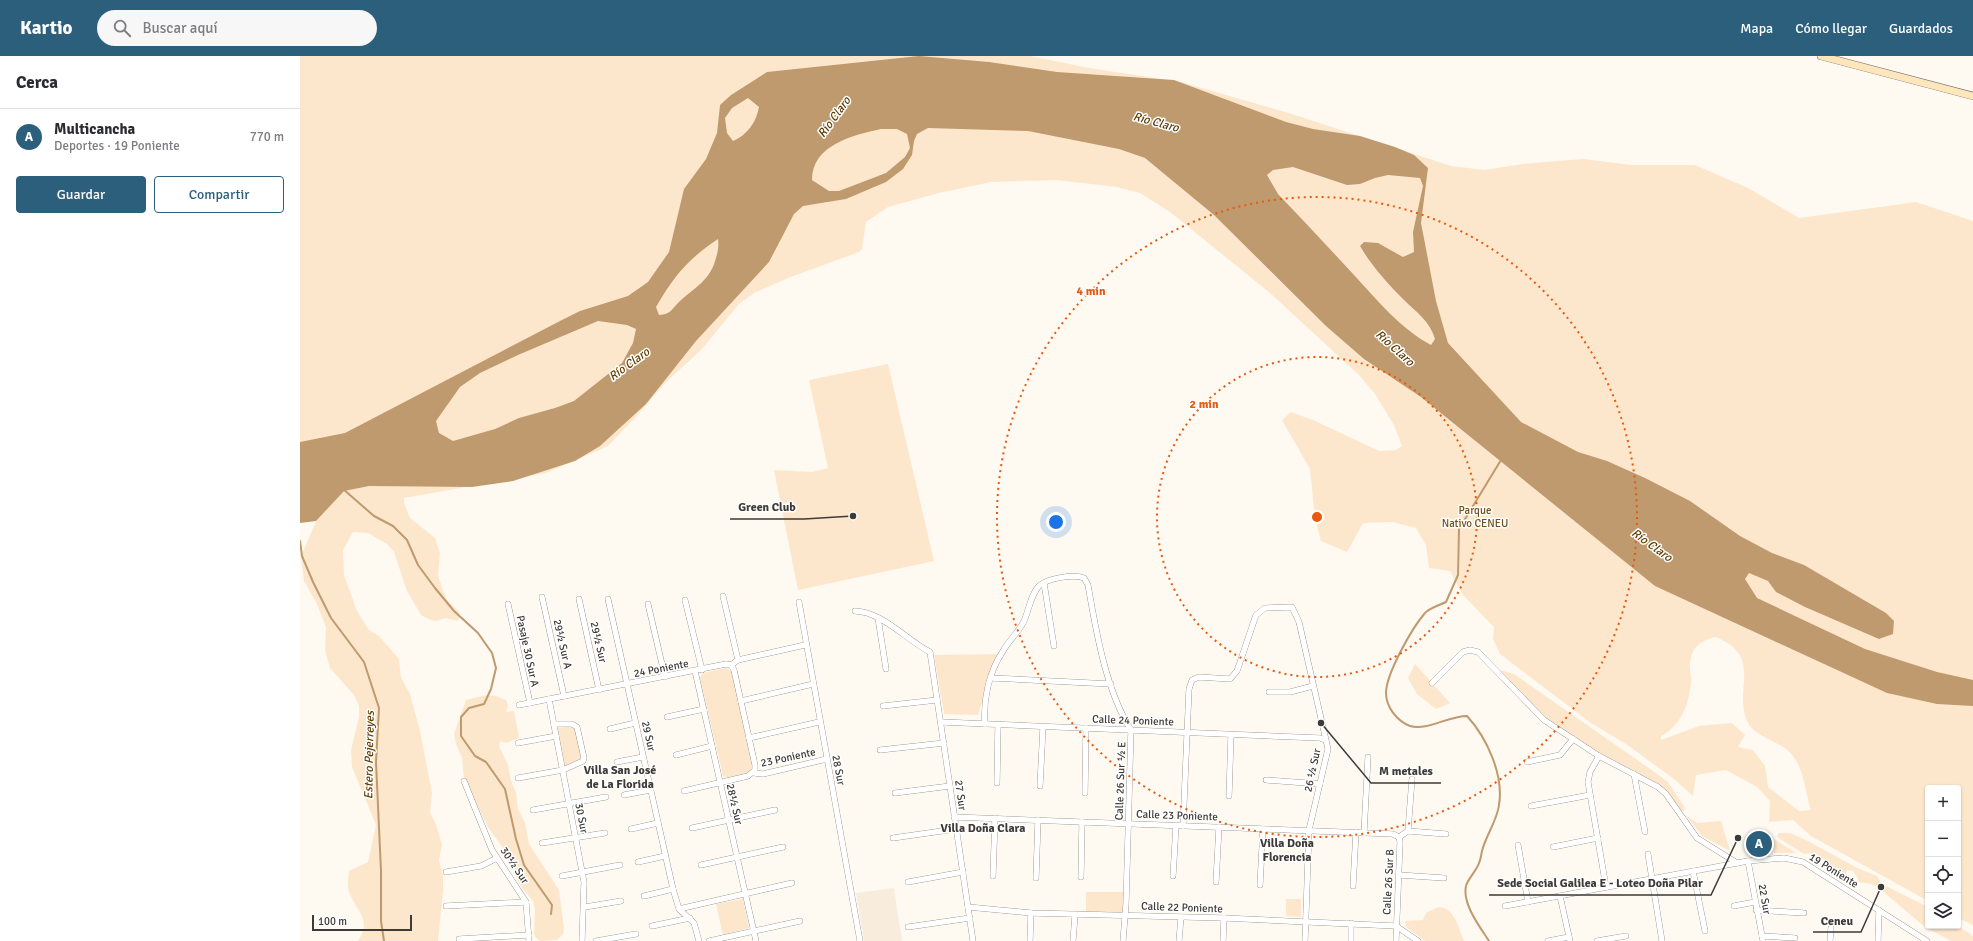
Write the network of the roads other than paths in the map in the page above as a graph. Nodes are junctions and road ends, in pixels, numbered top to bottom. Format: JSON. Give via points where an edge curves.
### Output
{"nodes":[{"id":1,"x":1820,"y":56,"type":"edge"},
{"id":2,"x":1973,"y":96,"type":"edge"},
{"id":3,"x":1042,"y":584,"type":"junction"},
{"id":4,"x":542,"y":596,"type":"dead end"},
{"id":5,"x":724,"y":596,"type":"dead end"},
{"id":6,"x":579,"y":599,"type":"dead end"},
{"id":7,"x":608,"y":599,"type":"dead end"},
{"id":8,"x":685,"y":600,"type":"dead end"},
{"id":9,"x":799,"y":602,"type":"dead end"},
{"id":10,"x":508,"y":604,"type":"dead end"},
{"id":11,"x":648,"y":604,"type":"dead end"},
{"id":12,"x":855,"y":611,"type":"dead end"},
{"id":13,"x":878,"y":618,"type":"junction"},
{"id":14,"x":805,"y":645,"type":"junction"},
{"id":15,"x":1054,"y":646,"type":"dead end"},
{"id":16,"x":738,"y":660,"type":"junction"},
{"id":17,"x":731,"y":665,"type":"junction"},
{"id":18,"x":886,"y":669,"type":"dead end"},
{"id":19,"x":702,"y":670,"type":"junction"},
{"id":20,"x":695,"y":671,"type":"junction"},
{"id":21,"x":665,"y":677,"type":"junction"},
{"id":22,"x":990,"y":678,"type":"junction"},
{"id":23,"x":1432,"y":683,"type":"dead end"},
{"id":24,"x":628,"y":684,"type":"junction"},
{"id":25,"x":813,"y":684,"type":"junction"},
{"id":26,"x":1111,"y":684,"type":"junction"},
{"id":27,"x":1313,"y":686,"type":"junction"},
{"id":28,"x":599,"y":690,"type":"junction"},
{"id":29,"x":1269,"y":692,"type":"dead end"},
{"id":30,"x":564,"y":696,"type":"junction"},
{"id":31,"x":549,"y":699,"type":"junction"},
{"id":32,"x":937,"y":700,"type":"junction"},
{"id":33,"x":741,"y":701,"type":"junction"},
{"id":34,"x":530,"y":703,"type":"junction"},
{"id":35,"x":519,"y":705,"type":"dead end"},
{"id":36,"x":883,"y":706,"type":"dead end"},
{"id":37,"x":704,"y":710,"type":"junction"},
{"id":38,"x":667,"y":717,"type":"dead end"},
{"id":39,"x":819,"y":722,"type":"junction"},
{"id":40,"x":941,"y":722,"type":"junction"},
{"id":41,"x":635,"y":723,"type":"junction"},
{"id":42,"x":554,"y":724,"type":"junction"},
{"id":43,"x":985,"y":724,"type":"junction"},
{"id":44,"x":998,"y":725,"type":"junction"},
{"id":45,"x":1043,"y":727,"type":"junction"},
{"id":46,"x":1086,"y":728,"type":"junction"},
{"id":47,"x":610,"y":729,"type":"dead end"},
{"id":48,"x":1131,"y":730,"type":"junction"},
{"id":49,"x":1188,"y":732,"type":"junction"},
{"id":50,"x":1231,"y":735,"type":"junction"},
{"id":51,"x":556,"y":736,"type":"junction"},
{"id":52,"x":749,"y":738,"type":"junction"},
{"id":53,"x":1573,"y":739,"type":"junction"},
{"id":54,"x":1325,"y":740,"type":"junction"},
{"id":55,"x":518,"y":743,"type":"dead end"},
{"id":56,"x":944,"y":743,"type":"junction"},
{"id":57,"x":712,"y":746,"type":"junction"},
{"id":58,"x":880,"y":750,"type":"dead end"},
{"id":59,"x":676,"y":754,"type":"dead end"},
{"id":60,"x":643,"y":756,"type":"junction"},
{"id":61,"x":1599,"y":756,"type":"junction"},
{"id":62,"x":1368,"y":757,"type":"dead end"},
{"id":63,"x":827,"y":759,"type":"junction"},
{"id":64,"x":617,"y":762,"type":"dead end"},
{"id":65,"x":1527,"y":762,"type":"dead end"},
{"id":66,"x":563,"y":770,"type":"junction"},
{"id":67,"x":754,"y":773,"type":"junction"},
{"id":68,"x":1634,"y":774,"type":"junction"},
{"id":69,"x":518,"y":778,"type":"dead end"},
{"id":70,"x":1412,"y":779,"type":"dead end"},
{"id":71,"x":1266,"y":780,"type":"dead end"},
{"id":72,"x":464,"y":781,"type":"dead end"},
{"id":73,"x":720,"y":782,"type":"junction"},
{"id":74,"x":997,"y":783,"type":"dead end"},
{"id":75,"x":1320,"y":784,"type":"junction"},
{"id":76,"x":950,"y":786,"type":"junction"},
{"id":77,"x":1040,"y":786,"type":"dead end"},
{"id":78,"x":650,"y":790,"type":"junction"},
{"id":79,"x":684,"y":791,"type":"dead end"},
{"id":80,"x":895,"y":793,"type":"dead end"},
{"id":81,"x":1085,"y":793,"type":"dead end"},
{"id":82,"x":1590,"y":794,"type":"junction"},
{"id":83,"x":624,"y":795,"type":"dead end"},
{"id":84,"x":1229,"y":796,"type":"dead end"},
{"id":85,"x":606,"y":797,"type":"dead end"},
{"id":86,"x":569,"y":803,"type":"junction"},
{"id":87,"x":1531,"y":806,"type":"dead end"},
{"id":88,"x":533,"y":810,"type":"dead end"},
{"id":89,"x":775,"y":810,"type":"dead end"},
{"id":90,"x":954,"y":817,"type":"junction"},
{"id":91,"x":995,"y":818,"type":"junction"},
{"id":92,"x":729,"y":820,"type":"junction"},
{"id":93,"x":1038,"y":820,"type":"junction"},
{"id":94,"x":1082,"y":822,"type":"junction"},
{"id":95,"x":658,"y":823,"type":"junction"},
{"id":96,"x":1128,"y":824,"type":"junction"},
{"id":97,"x":1176,"y":825,"type":"junction"},
{"id":98,"x":1183,"y":826,"type":"junction"},
{"id":99,"x":1219,"y":827,"type":"junction"},
{"id":100,"x":692,"y":828,"type":"dead end"},
{"id":101,"x":631,"y":829,"type":"dead end"},
{"id":102,"x":956,"y":829,"type":"junction"},
{"id":103,"x":1263,"y":829,"type":"junction"},
{"id":104,"x":1309,"y":830,"type":"junction"},
{"id":105,"x":1408,"y":831,"type":"junction"},
{"id":106,"x":1356,"y":832,"type":"junction"},
{"id":107,"x":1645,"y":832,"type":"dead end"},
{"id":108,"x":605,"y":833,"type":"dead end"},
{"id":109,"x":1364,"y":833,"type":"junction"},
{"id":110,"x":1446,"y":834,"type":"dead end"},
{"id":111,"x":1399,"y":837,"type":"junction"},
{"id":112,"x":576,"y":838,"type":"junction"},
{"id":113,"x":893,"y":838,"type":"dead end"},
{"id":114,"x":1598,"y":838,"type":"junction"},
{"id":115,"x":542,"y":843,"type":"dead end"},
{"id":116,"x":1518,"y":845,"type":"dead end"},
{"id":117,"x":783,"y":847,"type":"dead end"},
{"id":118,"x":1553,"y":847,"type":"dead end"},
{"id":119,"x":1648,"y":854,"type":"dead end"},
{"id":120,"x":665,"y":856,"type":"junction"},
{"id":121,"x":737,"y":857,"type":"junction"},
{"id":122,"x":496,"y":858,"type":"junction"},
{"id":123,"x":1748,"y":861,"type":"junction"},
{"id":124,"x":638,"y":862,"type":"dead end"},
{"id":125,"x":1737,"y":863,"type":"junction"},
{"id":126,"x":620,"y":865,"type":"dead end"},
{"id":127,"x":701,"y":865,"type":"dead end"},
{"id":128,"x":1693,"y":871,"type":"junction"},
{"id":129,"x":446,"y":872,"type":"dead end"},
{"id":130,"x":582,"y":872,"type":"junction"},
{"id":131,"x":963,"y":872,"type":"junction"},
{"id":132,"x":1399,"y":875,"type":"junction"},
{"id":133,"x":562,"y":876,"type":"dead end"},
{"id":134,"x":993,"y":876,"type":"dead end"},
{"id":135,"x":1173,"y":876,"type":"dead end"},
{"id":136,"x":1081,"y":877,"type":"dead end"},
{"id":137,"x":1036,"y":878,"type":"dead end"},
{"id":138,"x":1444,"y":878,"type":"dead end"},
{"id":139,"x":1652,"y":879,"type":"junction"},
{"id":140,"x":908,"y":882,"type":"dead end"},
{"id":141,"x":1216,"y":882,"type":"dead end"},
{"id":142,"x":792,"y":883,"type":"dead end"},
{"id":143,"x":1260,"y":885,"type":"dead end"},
{"id":144,"x":1353,"y":886,"type":"dead end"},
{"id":145,"x":1606,"y":887,"type":"junction"},
{"id":146,"x":673,"y":890,"type":"junction"},
{"id":147,"x":745,"y":894,"type":"junction"},
{"id":148,"x":644,"y":896,"type":"dead end"},
{"id":149,"x":1560,"y":896,"type":"junction"},
{"id":150,"x":621,"y":901,"type":"dead end"},
{"id":151,"x":526,"y":902,"type":"junction"},
{"id":152,"x":1528,"y":902,"type":"junction"},
{"id":153,"x":1755,"y":902,"type":"junction"},
{"id":154,"x":446,"y":906,"type":"dead end"},
{"id":155,"x":968,"y":906,"type":"junction"},
{"id":156,"x":1505,"y":906,"type":"dead end"},
{"id":157,"x":1734,"y":906,"type":"dead end"},
{"id":158,"x":585,"y":907,"type":"junction"},
{"id":159,"x":679,"y":909,"type":"junction"},
{"id":160,"x":1756,"y":910,"type":"junction"},
{"id":161,"x":1879,"y":910,"type":"junction"},
{"id":162,"x":1804,"y":912,"type":"dead end"},
{"id":163,"x":1031,"y":913,"type":"junction"},
{"id":164,"x":1075,"y":915,"type":"junction"},
{"id":165,"x":1126,"y":916,"type":"junction"},
{"id":166,"x":1181,"y":917,"type":"junction"},
{"id":167,"x":690,"y":918,"type":"junction"},
{"id":168,"x":970,"y":918,"type":"junction"},
{"id":169,"x":1224,"y":918,"type":"junction"},
{"id":170,"x":800,"y":921,"type":"dead end"},
{"id":171,"x":1306,"y":922,"type":"junction"},
{"id":172,"x":1351,"y":924,"type":"junction"},
{"id":173,"x":652,"y":926,"type":"dead end"},
{"id":174,"x":1396,"y":926,"type":"junction"},
{"id":175,"x":908,"y":927,"type":"dead end"},
{"id":176,"x":1831,"y":928,"type":"dead end"},
{"id":177,"x":754,"y":931,"type":"junction"},
{"id":178,"x":1705,"y":931,"type":"dead end"},
{"id":179,"x":636,"y":934,"type":"dead end"},
{"id":180,"x":1626,"y":936,"type":"dead end"},
{"id":181,"x":529,"y":938,"type":"edge"},
{"id":182,"x":1762,"y":938,"type":"edge"},
{"id":183,"x":1795,"y":938,"type":"dead end"},
{"id":184,"x":459,"y":939,"type":"dead end"},
{"id":185,"x":1569,"y":939,"type":"edge"},
{"id":186,"x":582,"y":941,"type":"edge"},
{"id":187,"x":596,"y":941,"type":"edge"},
{"id":188,"x":699,"y":941,"type":"edge"},
{"id":189,"x":709,"y":941,"type":"edge"},
{"id":190,"x":756,"y":941,"type":"edge"},
{"id":191,"x":860,"y":941,"type":"edge"},
{"id":192,"x":973,"y":941,"type":"edge"},
{"id":193,"x":1030,"y":941,"type":"edge"},
{"id":194,"x":1074,"y":941,"type":"edge"},
{"id":195,"x":1123,"y":941,"type":"edge"},
{"id":196,"x":1179,"y":941,"type":"edge"},
{"id":197,"x":1223,"y":941,"type":"edge"},
{"id":198,"x":1305,"y":941,"type":"edge"},
{"id":199,"x":1351,"y":941,"type":"edge"},
{"id":200,"x":1396,"y":941,"type":"edge"},
{"id":201,"x":1418,"y":941,"type":"edge"},
{"id":202,"x":1548,"y":941,"type":"edge"},
{"id":203,"x":1597,"y":941,"type":"edge"},
{"id":204,"x":1662,"y":941,"type":"edge"},
{"id":205,"x":1830,"y":941,"type":"edge"},
{"id":206,"x":1878,"y":941,"type":"edge"},
{"id":207,"x":1927,"y":941,"type":"edge"}],
"edges":[{"from":1,"to":2,"type":"street"},
{"from":3,"to":15,"type":"street"},
{"from":3,"to":22,"type":"street","via":[[1023,623],[1002,651]]},
{"from":3,"to":26,"type":"street","name":"Calle 26 Sur ½ E","via":[[1076,576],[1087,581],[1097,639]]},
{"from":4,"to":30,"type":"street","name":"29½ Sur A"},
{"from":5,"to":16,"type":"street"},
{"from":6,"to":28,"type":"street","name":"29½ Sur"},
{"from":7,"to":24,"type":"street","name":"29 Sur"},
{"from":8,"to":19,"type":"street"},
{"from":9,"to":14,"type":"street","name":"28 Sur"},
{"from":10,"to":34,"type":"street","name":"Pasaje 30 Sur A"},
{"from":11,"to":21,"type":"street"},
{"from":12,"to":13,"type":"street","via":[[866,612]]},
{"from":13,"to":18,"type":"street"},
{"from":13,"to":32,"type":"street","name":"27 Sur","via":[[930,652]]},
{"from":14,"to":16,"type":"street","name":"24 Poniente"},
{"from":14,"to":25,"type":"street","name":"28 Sur"},
{"from":16,"to":17,"type":"street","name":"24 Poniente"},
{"from":17,"to":19,"type":"street","name":"24 Poniente"},
{"from":17,"to":33,"type":"street"},
{"from":19,"to":20,"type":"street","name":"24 Poniente"},
{"from":20,"to":21,"type":"street","name":"24 Poniente"},
{"from":20,"to":37,"type":"street","name":"28½ Sur"},
{"from":21,"to":24,"type":"street","name":"24 Poniente"},
{"from":22,"to":26,"type":"street"},
{"from":22,"to":43,"type":"street"},
{"from":23,"to":53,"type":"street","via":[[1462,652],[1478,652],[1540,717]]},
{"from":24,"to":28,"type":"street","name":"24 Poniente"},
{"from":24,"to":41,"type":"street","name":"29 Sur"},
{"from":25,"to":33,"type":"street"},
{"from":25,"to":39,"type":"street","name":"28 Sur"},
{"from":26,"to":48,"type":"street","name":"Calle 26 Sur ½ E","via":[[1120,711]]},
{"from":27,"to":29,"type":"street","via":[[1290,692]]},
{"from":27,"to":49,"type":"street","name":"26 ½ Sur","via":[[1299,622],[1292,607],[1265,608],[1256,615],[1237,671],[1230,679],[1199,677],[1192,680],[1189,689]]},
{"from":27,"to":54,"type":"street","name":"26 ½ Sur"},
{"from":28,"to":30,"type":"street","name":"24 Poniente"},
{"from":30,"to":31,"type":"street","name":"24 Poniente"},
{"from":31,"to":34,"type":"street","name":"24 Poniente"},
{"from":31,"to":42,"type":"street","name":"30 Sur"},
{"from":32,"to":36,"type":"street"},
{"from":32,"to":40,"type":"street","name":"27 Sur"},
{"from":33,"to":52,"type":"street"},
{"from":34,"to":35,"type":"street","name":"24 Poniente"},
{"from":37,"to":38,"type":"street"},
{"from":37,"to":57,"type":"street","name":"28½ Sur"},
{"from":39,"to":52,"type":"street"},
{"from":39,"to":63,"type":"street","name":"28 Sur"},
{"from":40,"to":43,"type":"street","name":"Calle 24 Poniente"},
{"from":40,"to":56,"type":"street","name":"27 Sur"},
{"from":41,"to":47,"type":"street"},
{"from":41,"to":60,"type":"street","name":"29 Sur"},
{"from":42,"to":51,"type":"street","name":"30 Sur"},
{"from":42,"to":66,"type":"street","via":[[576,726],[584,758],[580,764]]},
{"from":43,"to":44,"type":"street","name":"Calle 24 Poniente"},
{"from":44,"to":45,"type":"street","name":"Calle 24 Poniente"},
{"from":44,"to":74,"type":"street"},
{"from":45,"to":46,"type":"street","name":"Calle 24 Poniente"},
{"from":45,"to":77,"type":"street"},
{"from":46,"to":48,"type":"street","name":"Calle 24 Poniente"},
{"from":46,"to":81,"type":"street"},
{"from":48,"to":49,"type":"street","name":"Calle 24 Poniente"},
{"from":48,"to":96,"type":"street","name":"Calle 26 Sur ½ E"},
{"from":49,"to":50,"type":"street","name":"Calle 24 Poniente"},
{"from":49,"to":98,"type":"street"},
{"from":50,"to":54,"type":"street","name":"Calle 24 Poniente"},
{"from":50,"to":84,"type":"street"},
{"from":51,"to":55,"type":"street"},
{"from":51,"to":66,"type":"street","name":"30 Sur"},
{"from":52,"to":67,"type":"street","via":[[755,765]]},
{"from":53,"to":61,"type":"street"},
{"from":53,"to":65,"type":"street","via":[[1560,755]]},
{"from":54,"to":75,"type":"street","name":"26 ½ Sur","via":[[1328,749]]},
{"from":56,"to":58,"type":"street"},
{"from":56,"to":76,"type":"street","name":"27 Sur"},
{"from":57,"to":59,"type":"street"},
{"from":57,"to":73,"type":"street","name":"28½ Sur"},
{"from":60,"to":64,"type":"street"},
{"from":60,"to":78,"type":"street","name":"29 Sur"},
{"from":61,"to":68,"type":"street"},
{"from":61,"to":82,"type":"street","via":[[1588,777]]},
{"from":62,"to":109,"type":"street"},
{"from":63,"to":67,"type":"street","name":"23 Poniente","via":[[763,774]]},
{"from":63,"to":191,"type":"street","name":"28 Sur"},
{"from":66,"to":69,"type":"street"},
{"from":66,"to":86,"type":"street","name":"30 Sur"},
{"from":67,"to":73,"type":"street","name":"23 Poniente"},
{"from":68,"to":107,"type":"street"},
{"from":68,"to":125,"type":"street","via":[[1666,794],[1697,838]]},
{"from":70,"to":105,"type":"street"},
{"from":71,"to":75,"type":"street"},
{"from":72,"to":122,"type":"street","name":"30½ Sur"},
{"from":73,"to":79,"type":"street","name":"23 Poniente"},
{"from":73,"to":92,"type":"street","name":"28½ Sur"},
{"from":75,"to":104,"type":"street","name":"26 ½ Sur"},
{"from":76,"to":80,"type":"street"},
{"from":76,"to":90,"type":"street","name":"27 Sur"},
{"from":78,"to":83,"type":"street"},
{"from":78,"to":95,"type":"street","name":"29 Sur"},
{"from":82,"to":87,"type":"street"},
{"from":82,"to":114,"type":"street"},
{"from":85,"to":86,"type":"street"},
{"from":86,"to":88,"type":"street"},
{"from":86,"to":112,"type":"street","name":"30 Sur"},
{"from":89,"to":92,"type":"street"},
{"from":90,"to":91,"type":"street","name":"Calle 23 Poniente"},
{"from":90,"to":102,"type":"street","name":"27 Sur"},
{"from":91,"to":93,"type":"street","name":"Calle 23 Poniente"},
{"from":91,"to":134,"type":"street"},
{"from":92,"to":100,"type":"street"},
{"from":92,"to":121,"type":"street","name":"28½ Sur"},
{"from":93,"to":94,"type":"street","name":"Calle 23 Poniente"},
{"from":93,"to":137,"type":"street"},
{"from":94,"to":96,"type":"street","name":"Calle 23 Poniente"},
{"from":94,"to":136,"type":"street"},
{"from":95,"to":101,"type":"street"},
{"from":95,"to":120,"type":"street","name":"29 Sur"},
{"from":96,"to":97,"type":"street","name":"Calle 23 Poniente"},
{"from":96,"to":165,"type":"street","name":"Calle 26 Sur ½ E"},
{"from":97,"to":98,"type":"street","name":"Calle 23 Poniente"},
{"from":97,"to":135,"type":"street"},
{"from":98,"to":99,"type":"street","name":"Calle 23 Poniente"},
{"from":99,"to":103,"type":"street","name":"Calle 23 Poniente"},
{"from":99,"to":141,"type":"street"},
{"from":102,"to":113,"type":"street"},
{"from":102,"to":131,"type":"street","name":"27 Sur"},
{"from":103,"to":104,"type":"street","name":"Calle 23 Poniente"},
{"from":103,"to":143,"type":"street"},
{"from":104,"to":106,"type":"street","name":"Calle 23 Poniente"},
{"from":104,"to":171,"type":"street","name":"26 ½ Sur"},
{"from":105,"to":110,"type":"street"},
{"from":105,"to":111,"type":"street"},
{"from":106,"to":109,"type":"street","name":"Calle 23 Poniente"},
{"from":106,"to":144,"type":"street"},
{"from":108,"to":112,"type":"street"},
{"from":109,"to":111,"type":"street","name":"Calle 23 Poniente","via":[[1393,834]]},
{"from":111,"to":132,"type":"street","name":"Calle 26 Sur B"},
{"from":112,"to":115,"type":"street"},
{"from":112,"to":130,"type":"street","name":"30 Sur"},
{"from":114,"to":118,"type":"street"},
{"from":114,"to":145,"type":"street"},
{"from":116,"to":152,"type":"street"},
{"from":117,"to":121,"type":"street"},
{"from":119,"to":139,"type":"street"},
{"from":120,"to":124,"type":"street"},
{"from":120,"to":146,"type":"street","name":"29 Sur"},
{"from":121,"to":127,"type":"street"},
{"from":121,"to":147,"type":"street","name":"28½ Sur"},
{"from":122,"to":129,"type":"street","via":[[482,866]]},
{"from":122,"to":151,"type":"street","name":"30½ Sur"},
{"from":123,"to":125,"type":"street","name":"19 Poniente"},
{"from":123,"to":153,"type":"street","name":"22 Sur"},
{"from":123,"to":161,"type":"street","name":"19 Poniente","via":[[1784,858],[1799,860]]},
{"from":125,"to":128,"type":"street","name":"19 Poniente"},
{"from":126,"to":130,"type":"street"},
{"from":128,"to":139,"type":"street","name":"19 Poniente"},
{"from":128,"to":178,"type":"street"},
{"from":130,"to":133,"type":"street"},
{"from":130,"to":158,"type":"street","name":"30 Sur"},
{"from":131,"to":140,"type":"street"},
{"from":131,"to":155,"type":"street","name":"27 Sur"},
{"from":132,"to":138,"type":"street"},
{"from":132,"to":174,"type":"street","name":"Calle 26 Sur B"},
{"from":139,"to":145,"type":"street","name":"19 Poniente"},
{"from":139,"to":204,"type":"street"},
{"from":142,"to":147,"type":"street"},
{"from":145,"to":149,"type":"street","name":"19 Poniente"},
{"from":146,"to":148,"type":"street"},
{"from":146,"to":159,"type":"street","name":"29 Sur"},
{"from":147,"to":159,"type":"street"},
{"from":147,"to":177,"type":"street","name":"28½ Sur"},
{"from":149,"to":152,"type":"street","name":"19 Poniente"},
{"from":149,"to":185,"type":"street"},
{"from":150,"to":158,"type":"street"},
{"from":151,"to":154,"type":"street"},
{"from":151,"to":181,"type":"street","name":"30½ Sur"},
{"from":152,"to":156,"type":"street","name":"19 Poniente"},
{"from":153,"to":157,"type":"street"},
{"from":153,"to":160,"type":"street","name":"22 Sur"},
{"from":155,"to":163,"type":"street","name":"Calle 22 Poniente"},
{"from":155,"to":168,"type":"street","name":"27 Sur"},
{"from":158,"to":186,"type":"street","name":"30 Sur"},
{"from":159,"to":167,"type":"street"},
{"from":160,"to":162,"type":"street"},
{"from":160,"to":182,"type":"street","name":"22 Sur"},
{"from":161,"to":206,"type":"street"},
{"from":161,"to":207,"type":"street","name":"19 Poniente"},
{"from":163,"to":164,"type":"street","name":"Calle 22 Poniente"},
{"from":163,"to":193,"type":"street"},
{"from":164,"to":165,"type":"street","name":"Calle 22 Poniente"},
{"from":164,"to":194,"type":"street"},
{"from":165,"to":166,"type":"street","name":"Calle 22 Poniente"},
{"from":165,"to":195,"type":"street","name":"Calle 26 Sur ½ E"},
{"from":166,"to":169,"type":"street","name":"Calle 22 Poniente"},
{"from":166,"to":196,"type":"street"},
{"from":167,"to":173,"type":"street"},
{"from":167,"to":188,"type":"street"},
{"from":168,"to":175,"type":"street"},
{"from":168,"to":192,"type":"street","name":"27 Sur"},
{"from":169,"to":171,"type":"street","name":"Calle 22 Poniente"},
{"from":169,"to":197,"type":"street"},
{"from":170,"to":177,"type":"street"},
{"from":171,"to":172,"type":"street","name":"Calle 22 Poniente"},
{"from":171,"to":198,"type":"street","name":"26 ½ Sur"},
{"from":172,"to":174,"type":"street","name":"Calle 22 Poniente"},
{"from":172,"to":199,"type":"street"},
{"from":174,"to":200,"type":"street"},
{"from":174,"to":201,"type":"street","name":"Calle 26 Sur B"},
{"from":176,"to":205,"type":"street"},
{"from":177,"to":189,"type":"street"},
{"from":177,"to":190,"type":"street","name":"28½ Sur"},
{"from":179,"to":187,"type":"street"},
{"from":180,"to":203,"type":"street"},
{"from":181,"to":184,"type":"street"},
{"from":182,"to":183,"type":"street"},
{"from":185,"to":202,"type":"street"}]}
